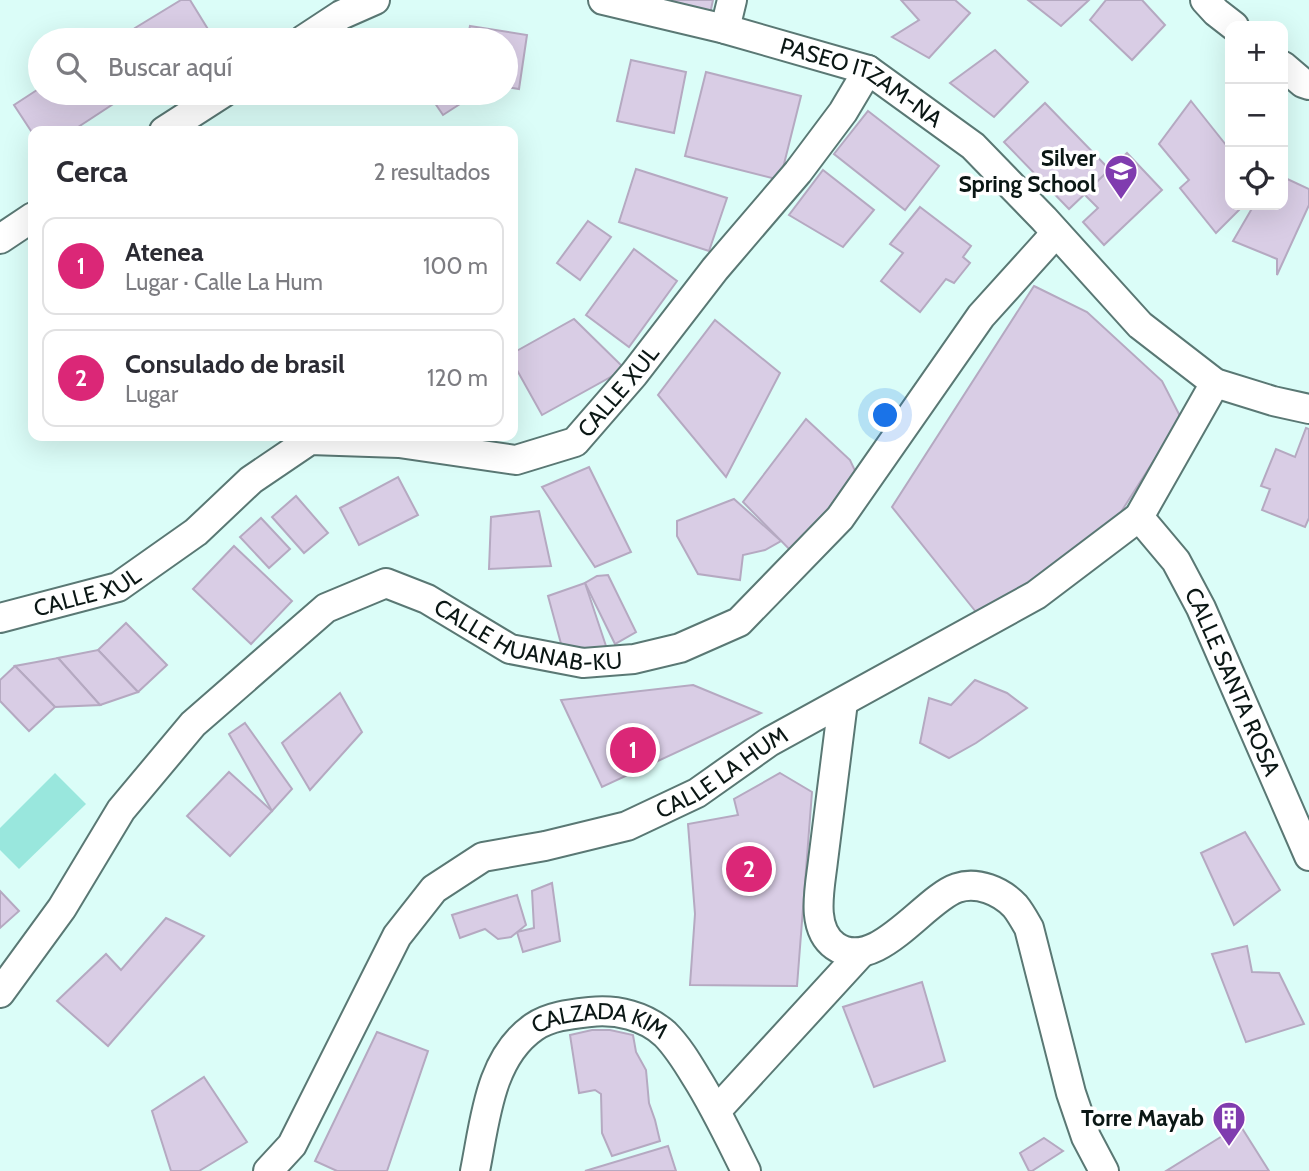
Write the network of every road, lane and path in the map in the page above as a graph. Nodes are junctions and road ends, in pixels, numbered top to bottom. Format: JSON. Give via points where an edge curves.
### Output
{"nodes":[{"id":1,"x":375,"y":0,"type":"edge"},
{"id":2,"x":603,"y":0,"type":"edge"},
{"id":3,"x":732,"y":0,"type":"edge"},
{"id":4,"x":1205,"y":0,"type":"edge"},
{"id":5,"x":1228,"y":21,"type":"edge"},
{"id":6,"x":321,"y":28,"type":"edge"},
{"id":7,"x":725,"y":29,"type":"junction"},
{"id":8,"x":868,"y":70,"type":"junction"},
{"id":9,"x":1288,"y":70,"type":"edge"},
{"id":10,"x":1309,"y":85,"type":"edge"},
{"id":11,"x":204,"y":105,"type":"edge"},
{"id":12,"x":172,"y":126,"type":"edge"},
{"id":13,"x":28,"y":220,"type":"edge"},
{"id":14,"x":1056,"y":233,"type":"junction"},
{"id":15,"x":0,"y":239,"type":"edge"},
{"id":16,"x":1215,"y":383,"type":"junction"},
{"id":17,"x":1309,"y":409,"type":"edge"},
{"id":18,"x":309,"y":441,"type":"edge"},
{"id":19,"x":340,"y":441,"type":"edge"},
{"id":20,"x":1139,"y":517,"type":"junction"},
{"id":21,"x":0,"y":618,"type":"edge"},
{"id":22,"x":843,"y":702,"type":"junction"},
{"id":23,"x":1309,"y":856,"type":"edge"},
{"id":24,"x":861,"y":953,"type":"junction"},
{"id":25,"x":0,"y":993,"type":"edge"},
{"id":26,"x":717,"y":1110,"type":"junction"},
{"id":27,"x":268,"y":1171,"type":"edge"},
{"id":28,"x":475,"y":1171,"type":"edge"},
{"id":29,"x":746,"y":1171,"type":"edge"},
{"id":30,"x":1104,"y":1171,"type":"edge"}],
"edges":[{"from":1,"to":6,"type":"street"},
{"from":2,"to":7,"type":"street","name":"PASEO ITZAM-NA"},
{"from":3,"to":7,"type":"street"},
{"from":4,"to":5,"type":"street"},
{"from":7,"to":8,"type":"street","name":"PASEO ITZAM-NA"},
{"from":8,"to":14,"type":"street","name":"PASEO ITZAM-NA","via":[[973,146]]},
{"from":8,"to":19,"type":"street","name":"CALLE XUL","via":[[844,112],[798,172],[575,442],[516,460],[399,443]]},
{"from":9,"to":10,"type":"street"},
{"from":11,"to":12,"type":"street"},
{"from":13,"to":15,"type":"street"},
{"from":14,"to":16,"type":"street","name":"PASEO ITZAM-NA","via":[[1140,325]]},
{"from":14,"to":25,"type":"street","name":"CALLE HUANAB-KU","via":[[981,316],[840,518],[739,622],[680,648],[634,659],[583,663],[510,649],[427,599],[386,583],[326,608],[193,724],[121,810],[62,908]]},
{"from":16,"to":17,"type":"street","name":"PASEO ITZAM-NA"},
{"from":16,"to":20,"type":"street","name":"CALLE LA HUM"},
{"from":18,"to":21,"type":"street","name":"CALLE XUL","via":[[251,480],[196,532],[118,587]]},
{"from":20,"to":22,"type":"street","name":"CALLE LA HUM","via":[[1036,595]]},
{"from":20,"to":23,"type":"street","name":"CALLE SANTA ROSA","via":[[1176,561],[1201,608]]},
{"from":22,"to":24,"type":"street","via":[[822,871],[820,927],[828,941],[841,950]]},
{"from":22,"to":27,"type":"street","name":"CALLE LA HUM","via":[[769,742],[697,793],[627,826],[483,858],[434,889],[397,936],[292,1145]]},
{"from":24,"to":26,"type":"street"},
{"from":24,"to":30,"type":"street","via":[[892,938],[957,887],[979,886],[997,892],[1014,906],[1029,928],[1071,1093]]},
{"from":26,"to":28,"type":"street","name":"CALZADA KIM","via":[[681,1052],[646,1021],[624,1013],[564,1015],[536,1026],[506,1058],[489,1102]]},
{"from":26,"to":29,"type":"street","name":"CALZADA KIM"}]}
